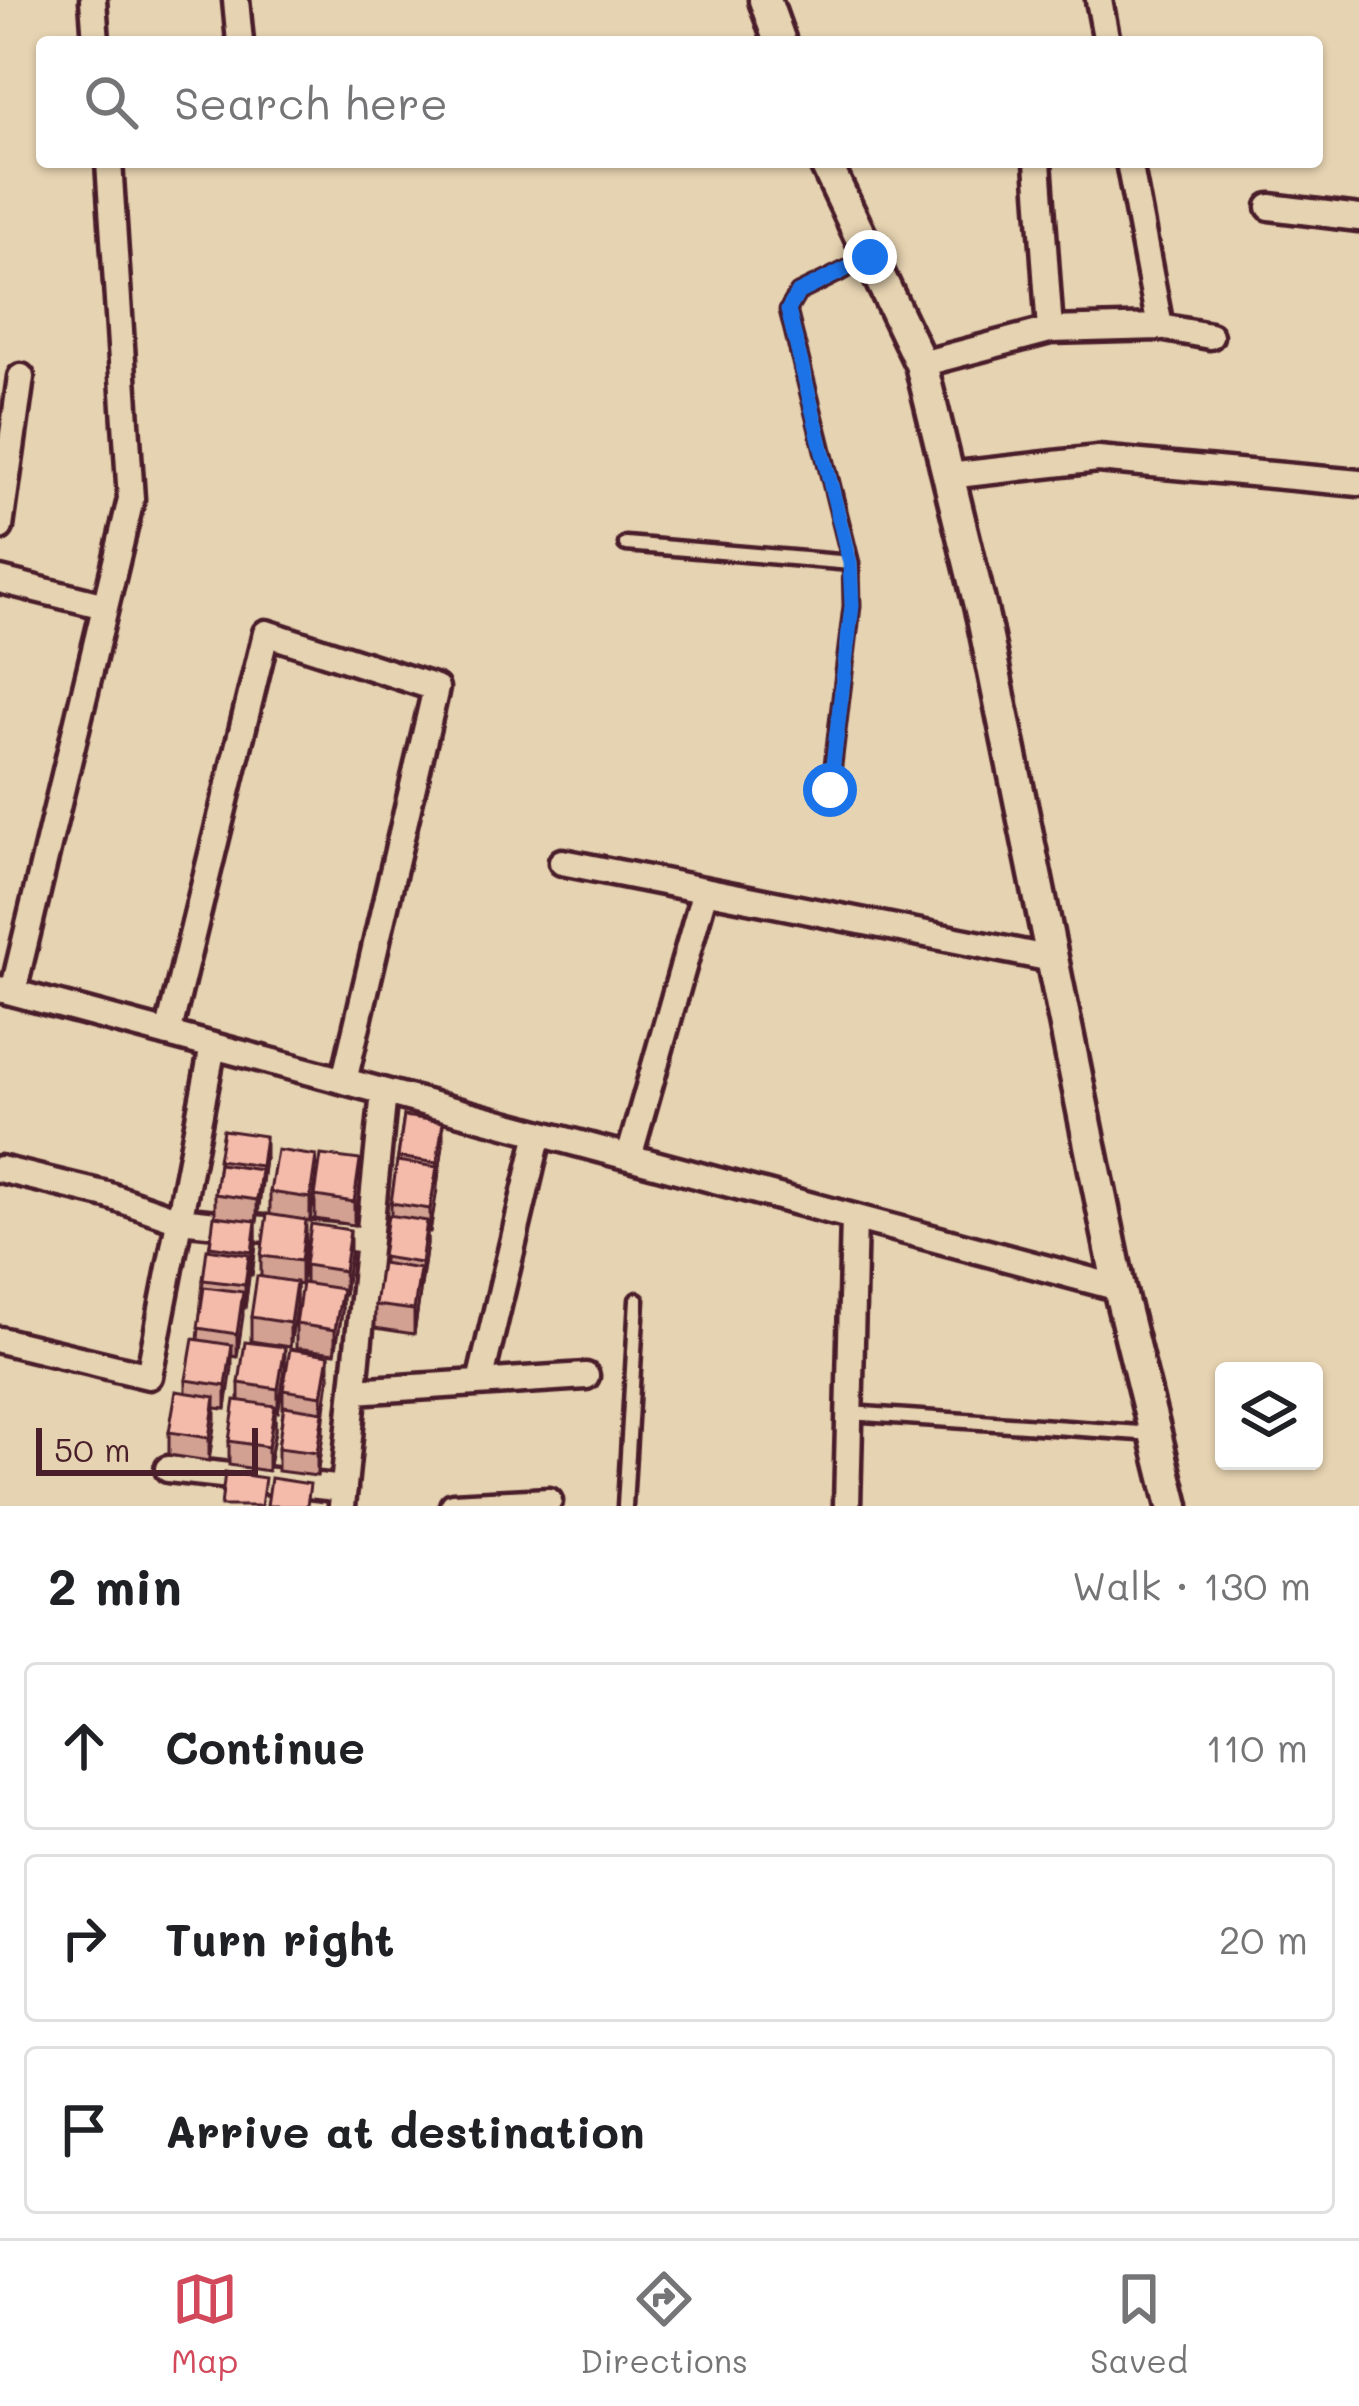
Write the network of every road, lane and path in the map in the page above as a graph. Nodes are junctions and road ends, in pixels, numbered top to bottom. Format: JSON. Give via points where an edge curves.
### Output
{"nodes":[{"id":1,"x":93,"y":0,"type":"edge"},
{"id":2,"x":236,"y":0,"type":"edge"},
{"id":3,"x":764,"y":0,"type":"edge"},
{"id":4,"x":1099,"y":0,"type":"edge"},
{"id":5,"x":96,"y":36,"type":"edge"},
{"id":6,"x":239,"y":36,"type":"edge"},
{"id":7,"x":778,"y":36,"type":"edge"},
{"id":8,"x":1105,"y":36,"type":"edge"},
{"id":9,"x":109,"y":168,"type":"edge"},
{"id":10,"x":828,"y":168,"type":"edge"},
{"id":11,"x":1037,"y":168,"type":"edge"},
{"id":12,"x":1130,"y":168,"type":"edge"},
{"id":13,"x":1270,"y":207,"type":"dead end"},
{"id":14,"x":1359,"y":218,"type":"edge"},
{"id":15,"x":870,"y":257,"type":"junction"},
{"id":16,"x":1160,"y":327,"type":"junction"},
{"id":17,"x":1050,"y":330,"type":"junction"},
{"id":18,"x":1210,"y":336,"type":"dead end"},
{"id":19,"x":922,"y":364,"type":"junction"},
{"id":20,"x":21,"y":377,"type":"dead end"},
{"id":21,"x":948,"y":476,"type":"junction"},
{"id":22,"x":1359,"y":482,"type":"edge"},
{"id":23,"x":0,"y":526,"type":"edge"},
{"id":24,"x":626,"y":544,"type":"dead end"},
{"id":25,"x":850,"y":563,"type":"junction"},
{"id":26,"x":0,"y":580,"type":"edge"},
{"id":27,"x":105,"y":606,"type":"junction"},
{"id":28,"x":830,"y":790,"type":"dead end"},
{"id":29,"x":562,"y":862,"type":"dead end"},
{"id":30,"x":705,"y":890,"type":"junction"},
{"id":31,"x":1052,"y":958,"type":"junction"},
{"id":32,"x":7,"y":991,"type":"edge"},
{"id":33,"x":167,"y":1034,"type":"junction"},
{"id":34,"x":213,"y":1046,"type":"junction"},
{"id":35,"x":344,"y":1081,"type":"junction"},
{"id":36,"x":385,"y":1092,"type":"junction"},
{"id":37,"x":539,"y":1132,"type":"junction"},
{"id":38,"x":629,"y":1157,"type":"junction"},
{"id":39,"x":0,"y":1169,"type":"edge"},
{"id":40,"x":854,"y":1217,"type":"junction"},
{"id":41,"x":179,"y":1220,"type":"junction"},
{"id":42,"x":369,"y":1240,"type":"junction"},
{"id":43,"x":1118,"y":1288,"type":"junction"},
{"id":44,"x":637,"y":1300,"type":"dead end"},
{"id":45,"x":0,"y":1340,"type":"edge"},
{"id":46,"x":586,"y":1376,"type":"dead end"},
{"id":47,"x":480,"y":1382,"type":"junction"},
{"id":48,"x":354,"y":1391,"type":"junction"},
{"id":49,"x":849,"y":1413,"type":"junction"},
{"id":50,"x":1155,"y":1434,"type":"junction"},
{"id":51,"x":168,"y":1469,"type":"dead end"},
{"id":52,"x":343,"y":1498,"type":"edge"},
{"id":53,"x":549,"y":1501,"type":"dead end"},
{"id":54,"x":453,"y":1506,"type":"edge"},
{"id":55,"x":625,"y":1506,"type":"edge"},
{"id":56,"x":847,"y":1506,"type":"edge"},
{"id":57,"x":1174,"y":1506,"type":"edge"}],
"edges":[{"from":1,"to":5,"type":"street"},
{"from":2,"to":6,"type":"street"},
{"from":3,"to":7,"type":"street"},
{"from":4,"to":8,"type":"street"},
{"from":9,"to":27,"type":"street","via":[[130,499]]},
{"from":10,"to":15,"type":"street"},
{"from":11,"to":17,"type":"street"},
{"from":12,"to":16,"type":"street"},
{"from":13,"to":14,"type":"street"},
{"from":15,"to":19,"type":"street"},
{"from":15,"to":25,"type":"lane","via":[[798,293],[788,310]]},
{"from":16,"to":17,"type":"street"},
{"from":16,"to":18,"type":"street"},
{"from":17,"to":19,"type":"street"},
{"from":19,"to":21,"type":"street"},
{"from":20,"to":23,"type":"street"},
{"from":21,"to":22,"type":"street","via":[[1098,459]]},
{"from":21,"to":31,"type":"street"},
{"from":24,"to":25,"type":"lane"},
{"from":25,"to":28,"type":"lane"},
{"from":26,"to":27,"type":"street"},
{"from":27,"to":32,"type":"street"},
{"from":29,"to":30,"type":"street"},
{"from":30,"to":31,"type":"street"},
{"from":30,"to":38,"type":"street"},
{"from":31,"to":43,"type":"street"},
{"from":32,"to":33,"type":"street"},
{"from":33,"to":34,"type":"street"},
{"from":33,"to":35,"type":"street","via":[[266,633],[436,688]]},
{"from":34,"to":35,"type":"street"},
{"from":34,"to":41,"type":"street"},
{"from":35,"to":36,"type":"street"},
{"from":36,"to":37,"type":"street"},
{"from":36,"to":42,"type":"street"},
{"from":37,"to":38,"type":"street"},
{"from":37,"to":47,"type":"street"},
{"from":38,"to":40,"type":"street"},
{"from":39,"to":41,"type":"street"},
{"from":40,"to":43,"type":"street"},
{"from":40,"to":49,"type":"street"},
{"from":41,"to":42,"type":"street"},
{"from":41,"to":45,"type":"street","via":[[148,1376]]},
{"from":42,"to":48,"type":"street"},
{"from":43,"to":50,"type":"street"},
{"from":44,"to":55,"type":"lane"},
{"from":46,"to":47,"type":"street"},
{"from":47,"to":48,"type":"street"},
{"from":48,"to":52,"type":"street"},
{"from":49,"to":50,"type":"lane"},
{"from":49,"to":56,"type":"street"},
{"from":50,"to":57,"type":"street"},
{"from":51,"to":52,"type":"street"},
{"from":53,"to":54,"type":"street"}]}
